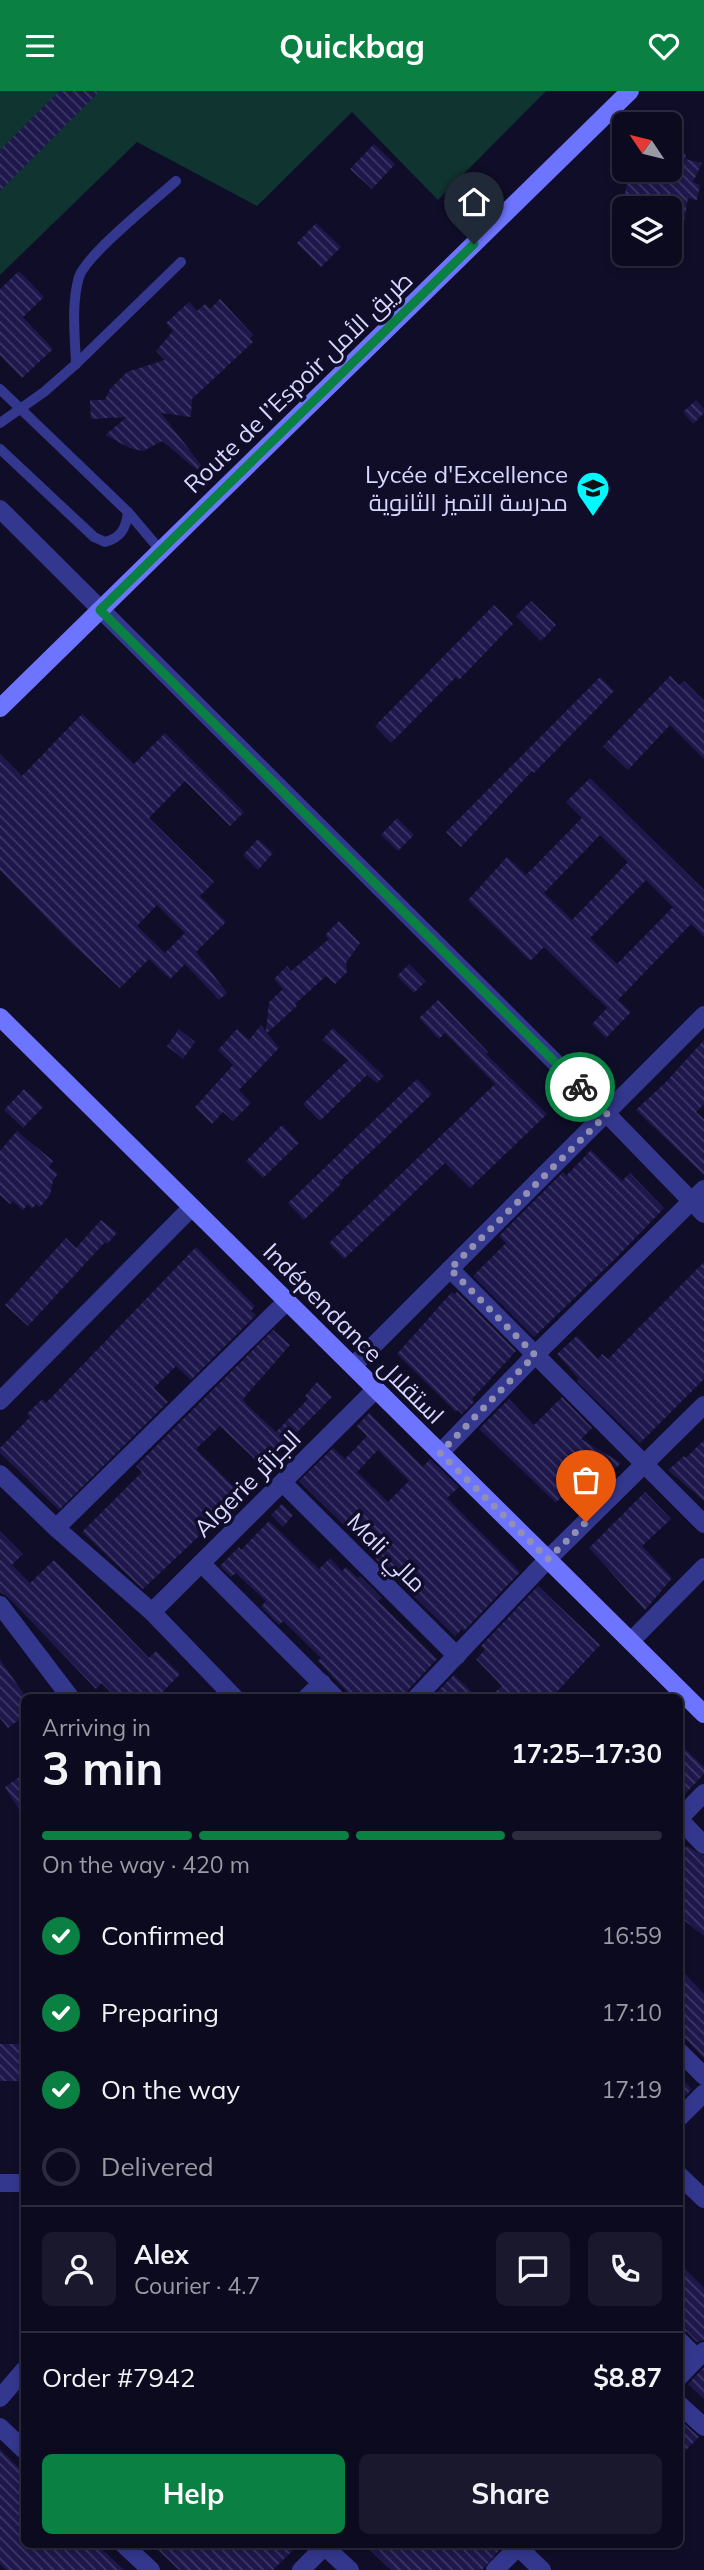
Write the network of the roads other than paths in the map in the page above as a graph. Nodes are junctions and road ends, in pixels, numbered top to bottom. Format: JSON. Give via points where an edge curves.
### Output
{"nodes":[{"id":1,"x":630,"y":91,"type":"edge"},
{"id":2,"x":176,"y":181,"type":"dead end"},
{"id":3,"x":181,"y":262,"type":"dead end"},
{"id":4,"x":76,"y":364,"type":"junction"},
{"id":5,"x":0,"y":389,"type":"edge"},
{"id":6,"x":19,"y":408,"type":"junction"},
{"id":7,"x":0,"y":423,"type":"edge"},
{"id":8,"x":0,"y":449,"type":"edge"},
{"id":9,"x":0,"y":509,"type":"edge"},
{"id":10,"x":128,"y":512,"type":"junction"},
{"id":11,"x":161,"y":551,"type":"junction"},
{"id":12,"x":100,"y":610,"type":"junction"},
{"id":13,"x":0,"y":709,"type":"edge"},
{"id":14,"x":704,"y":1015,"type":"edge"},
{"id":15,"x":0,"y":1017,"type":"edge"},
{"id":16,"x":607,"y":1114,"type":"junction"},
{"id":17,"x":700,"y":1201,"type":"edge"},
{"id":18,"x":192,"y":1207,"type":"junction"},
{"id":19,"x":450,"y":1269,"type":"junction"},
{"id":20,"x":287,"y":1301,"type":"junction"},
{"id":21,"x":535,"y":1355,"type":"junction"},
{"id":22,"x":353,"y":1366,"type":"junction"},
{"id":23,"x":376,"y":1389,"type":"junction"},
{"id":24,"x":0,"y":1401,"type":"edge"},
{"id":25,"x":704,"y":1405,"type":"edge"},
{"id":26,"x":440,"y":1453,"type":"junction"},
{"id":27,"x":643,"y":1465,"type":"junction"},
{"id":28,"x":0,"y":1474,"type":"edge"},
{"id":29,"x":283,"y":1483,"type":"junction"},
{"id":30,"x":704,"y":1524,"type":"edge"},
{"id":31,"x":56,"y":1528,"type":"junction"},
{"id":32,"x":548,"y":1559,"type":"junction"},
{"id":33,"x":201,"y":1563,"type":"junction"},
{"id":34,"x":704,"y":1567,"type":"edge"},
{"id":35,"x":0,"y":1605,"type":"edge"},
{"id":36,"x":152,"y":1612,"type":"junction"},
{"id":37,"x":631,"y":1641,"type":"junction"},
{"id":38,"x":457,"y":1656,"type":"junction"},
{"id":39,"x":322,"y":1683,"type":"junction"},
{"id":40,"x":68,"y":1694,"type":"edge"},
{"id":41,"x":231,"y":1694,"type":"edge"},
{"id":42,"x":310,"y":1694,"type":"edge"},
{"id":43,"x":332,"y":1694,"type":"edge"},
{"id":44,"x":420,"y":1694,"type":"edge"},
{"id":45,"x":678,"y":1694,"type":"edge"},
{"id":46,"x":683,"y":1698,"type":"edge"},
{"id":47,"x":704,"y":1714,"type":"edge"},
{"id":48,"x":704,"y":1793,"type":"edge"},
{"id":49,"x":683,"y":1815,"type":"edge"},
{"id":50,"x":683,"y":1823,"type":"edge"},
{"id":51,"x":704,"y":1845,"type":"edge"},
{"id":52,"x":683,"y":2055,"type":"edge"},
{"id":53,"x":704,"y":2076,"type":"edge"},
{"id":54,"x":704,"y":2094,"type":"edge"},
{"id":55,"x":683,"y":2114,"type":"edge"},
{"id":56,"x":683,"y":2179,"type":"edge"},
{"id":57,"x":0,"y":2183,"type":"edge"},
{"id":58,"x":21,"y":2183,"type":"edge"},
{"id":59,"x":704,"y":2199,"type":"edge"},
{"id":60,"x":683,"y":2343,"type":"edge"},
{"id":61,"x":700,"y":2354,"type":"edge"},
{"id":62,"x":683,"y":2373,"type":"edge"},
{"id":63,"x":21,"y":2374,"type":"edge"},
{"id":64,"x":0,"y":2398,"type":"edge"},
{"id":65,"x":683,"y":2408,"type":"edge"},
{"id":66,"x":0,"y":2427,"type":"edge"},
{"id":67,"x":704,"y":2427,"type":"edge"},
{"id":68,"x":21,"y":2447,"type":"edge"},
{"id":69,"x":127,"y":2548,"type":"edge"},
{"id":70,"x":321,"y":2548,"type":"edge"},
{"id":71,"x":327,"y":2548,"type":"edge"},
{"id":72,"x":515,"y":2548,"type":"edge"},
{"id":73,"x":521,"y":2548,"type":"edge"},
{"id":74,"x":151,"y":2570,"type":"edge"},
{"id":75,"x":301,"y":2570,"type":"edge"},
{"id":76,"x":350,"y":2570,"type":"edge"},
{"id":77,"x":495,"y":2570,"type":"edge"},
{"id":78,"x":542,"y":2570,"type":"edge"}],
"edges":[{"from":1,"to":11,"type":"street","name":"Route de l’Espoir طريق الأمل"},
{"from":2,"to":4,"type":"lane","via":[[92,257],[79,275]]},
{"from":3,"to":4,"type":"lane"},
{"from":4,"to":6,"type":"lane"},
{"from":5,"to":6,"type":"lane"},
{"from":6,"to":7,"type":"lane"},
{"from":6,"to":10,"type":"lane"},
{"from":8,"to":10,"type":"lane","via":[[94,537],[115,540],[126,526]]},
{"from":9,"to":12,"type":"street"},
{"from":10,"to":11,"type":"lane"},
{"from":11,"to":12,"type":"street","name":"Route de l’Espoir طريق الأمل"},
{"from":12,"to":13,"type":"street","name":"Route de l’Espoir طريق الأمل"},
{"from":12,"to":16,"type":"street"},
{"from":14,"to":16,"type":"street"},
{"from":15,"to":18,"type":"street","name":"Indépendance استقلال"},
{"from":16,"to":17,"type":"street"},
{"from":16,"to":19,"type":"street"},
{"from":17,"to":21,"type":"street"},
{"from":18,"to":20,"type":"street","name":"Indépendance استقلال"},
{"from":18,"to":24,"type":"street"},
{"from":19,"to":21,"type":"street"},
{"from":19,"to":22,"type":"street"},
{"from":20,"to":22,"type":"street","name":"Indépendance استقلال"},
{"from":20,"to":31,"type":"street"},
{"from":21,"to":26,"type":"street"},
{"from":21,"to":27,"type":"street"},
{"from":22,"to":23,"type":"street","name":"Indépendance استقلال"},
{"from":23,"to":26,"type":"street","name":"Indépendance استقلال"},
{"from":23,"to":29,"type":"street","name":"Algerie الجزائر"},
{"from":25,"to":27,"type":"street"},
{"from":26,"to":32,"type":"street","name":"Indépendance استقلال"},
{"from":27,"to":30,"type":"street"},
{"from":27,"to":32,"type":"street"},
{"from":28,"to":31,"type":"street"},
{"from":29,"to":33,"type":"street","name":"Algerie الجزائر"},
{"from":29,"to":38,"type":"street","name":"Mali مالي"},
{"from":31,"to":36,"type":"street"},
{"from":32,"to":37,"type":"street","name":"Indépendance استقلال"},
{"from":32,"to":38,"type":"street"},
{"from":33,"to":36,"type":"street","name":"Algerie الجزائر"},
{"from":33,"to":39,"type":"street"},
{"from":34,"to":37,"type":"street"},
{"from":35,"to":40,"type":"street"},
{"from":36,"to":41,"type":"street"},
{"from":37,"to":45,"type":"street","name":"Indépendance استقلال"},
{"from":38,"to":44,"type":"street"},
{"from":39,"to":42,"type":"street"},
{"from":39,"to":43,"type":"street"},
{"from":46,"to":47,"type":"street","name":"Indépendance استقلال"},
{"from":48,"to":49,"type":"street"},
{"from":50,"to":51,"type":"street"},
{"from":52,"to":53,"type":"street"},
{"from":54,"to":55,"type":"street"},
{"from":56,"to":59,"type":"street"},
{"from":57,"to":58,"type":"street"},
{"from":60,"to":61,"type":"street"},
{"from":61,"to":62,"type":"street"},
{"from":63,"to":64,"type":"street"},
{"from":65,"to":67,"type":"street"},
{"from":66,"to":68,"type":"street"},
{"from":69,"to":74,"type":"street"},
{"from":70,"to":75,"type":"street"},
{"from":71,"to":76,"type":"street"},
{"from":72,"to":77,"type":"street"},
{"from":73,"to":78,"type":"street"}]}
